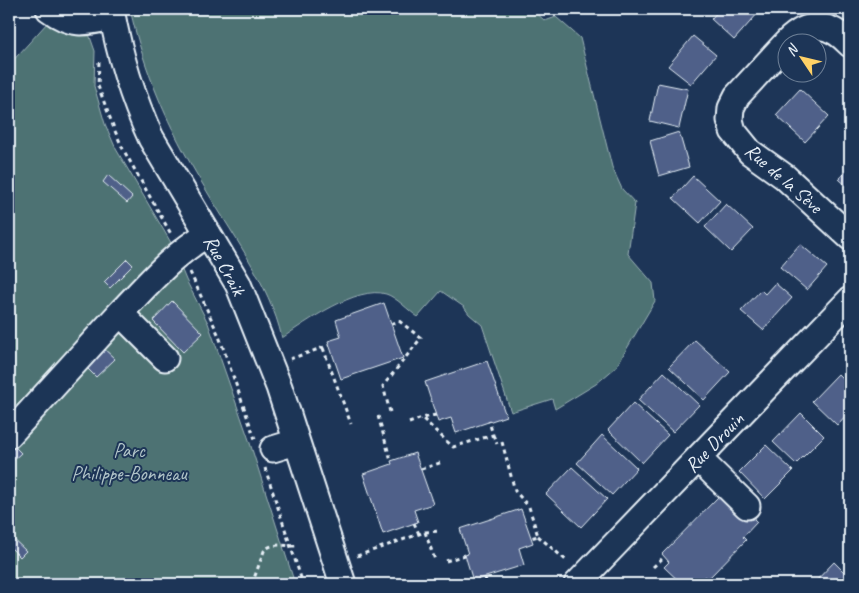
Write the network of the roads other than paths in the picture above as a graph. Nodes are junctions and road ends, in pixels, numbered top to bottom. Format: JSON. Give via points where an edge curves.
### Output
{"nodes":[{"id":1,"x":49,"y":9,"type":"edge"},
{"id":2,"x":112,"y":13,"type":"edge"},
{"id":3,"x":799,"y":32,"type":"edge"},
{"id":4,"x":850,"y":44,"type":"edge"},
{"id":5,"x":776,"y":55,"type":"edge"},
{"id":6,"x":208,"y":234,"type":"junction"},
{"id":7,"x":850,"y":237,"type":"edge"},
{"id":8,"x":850,"y":300,"type":"edge"},
{"id":9,"x":120,"y":313,"type":"junction"},
{"id":10,"x":165,"y":358,"type":"dead end"},
{"id":11,"x":9,"y":435,"type":"edge"},
{"id":12,"x":296,"y":442,"type":"junction"},
{"id":13,"x":264,"y":452,"type":"road end"},
{"id":14,"x":698,"y":458,"type":"junction"},
{"id":15,"x":747,"y":506,"type":"dead end"},
{"id":16,"x":575,"y":576,"type":"edge"},
{"id":17,"x":343,"y":584,"type":"edge"}],
"edges":[{"from":1,"to":2,"type":"street","name":"Rue Craik","via":[[68,21],[78,23]]},
{"from":2,"to":6,"type":"street","name":"Rue Craik","via":[[129,81],[147,130]]},
{"from":3,"to":4,"type":"street","name":"Rue de la Sève","via":[[810,26],[829,28]]},
{"from":5,"to":7,"type":"street","name":"Rue de la Sève","via":[[737,96],[731,108],[733,131],[750,152],[785,177]]},
{"from":6,"to":9,"type":"street","via":[[177,255]]},
{"from":6,"to":12,"type":"street","name":"Rue Craik","via":[[238,284],[271,366]]},
{"from":8,"to":14,"type":"street","name":"Rue Drouin"},
{"from":9,"to":10,"type":"street"},
{"from":9,"to":11,"type":"street"},
{"from":12,"to":13,"type":"street"},
{"from":12,"to":17,"type":"street","name":"Rue Craik"},
{"from":14,"to":15,"type":"street"},
{"from":14,"to":16,"type":"street","name":"Rue Drouin"}]}
